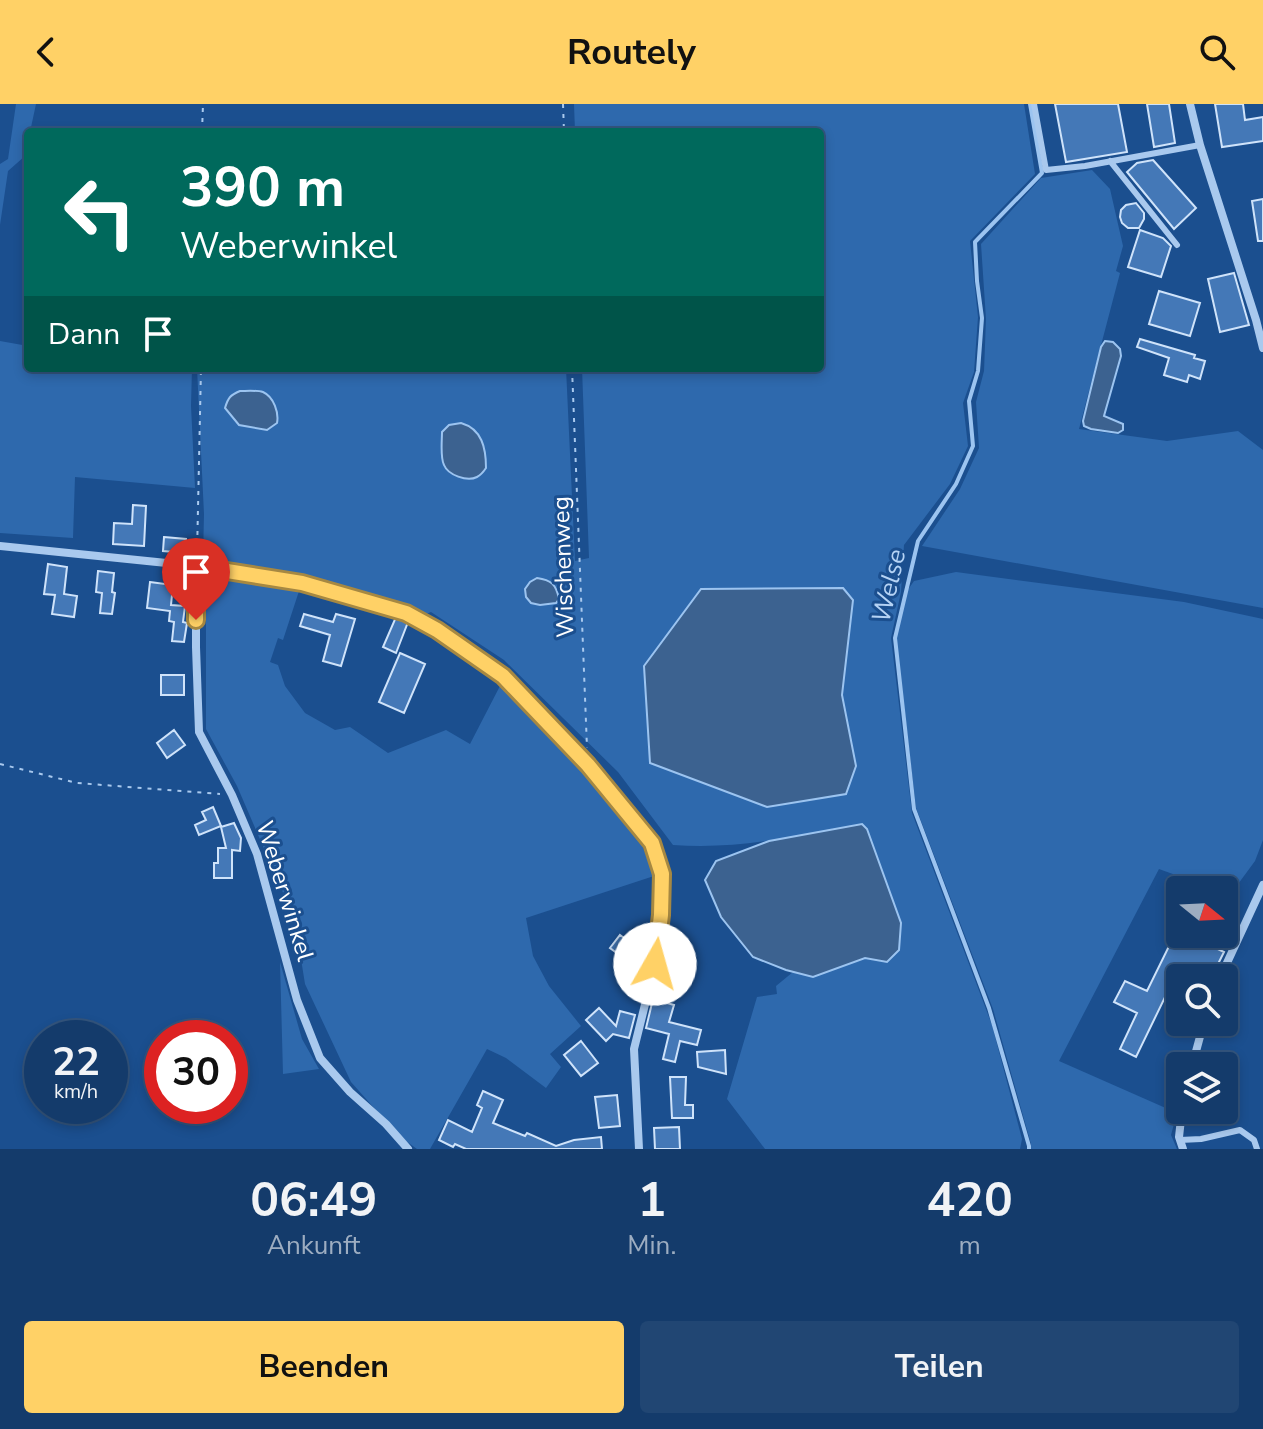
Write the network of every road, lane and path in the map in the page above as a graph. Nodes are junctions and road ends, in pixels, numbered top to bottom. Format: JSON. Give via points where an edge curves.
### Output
{"nodes":[{"id":1,"x":203,"y":104,"type":"edge"},
{"id":2,"x":563,"y":104,"type":"edge"},
{"id":3,"x":1034,"y":104,"type":"edge"},
{"id":4,"x":1190,"y":104,"type":"edge"},
{"id":5,"x":202,"y":128,"type":"edge"},
{"id":6,"x":564,"y":128,"type":"edge"},
{"id":7,"x":1200,"y":145,"type":"junction"},
{"id":8,"x":1110,"y":161,"type":"junction"},
{"id":9,"x":1177,"y":245,"type":"dead end"},
{"id":10,"x":1263,"y":348,"type":"edge"},
{"id":11,"x":201,"y":372,"type":"edge"},
{"id":12,"x":572,"y":372,"type":"edge"},
{"id":13,"x":0,"y":546,"type":"edge"},
{"id":14,"x":196,"y":566,"type":"junction"},
{"id":15,"x":0,"y":764,"type":"edge"},
{"id":16,"x":588,"y":765,"type":"junction"},
{"id":17,"x":232,"y":795,"type":"junction"},
{"id":18,"x":1263,"y":885,"type":"edge"},
{"id":19,"x":1226,"y":964,"type":"edge"},
{"id":20,"x":1182,"y":1144,"type":"edge"},
{"id":21,"x":408,"y":1149,"type":"edge"},
{"id":22,"x":639,"y":1149,"type":"edge"},
{"id":23,"x":1257,"y":1149,"type":"edge"}],
"edges":[{"from":1,"to":5,"type":"path"},
{"from":2,"to":6,"type":"path"},
{"from":3,"to":8,"type":"lane","via":[[1043,170]]},
{"from":4,"to":7,"type":"street"},
{"from":7,"to":8,"type":"lane"},
{"from":7,"to":10,"type":"street"},
{"from":8,"to":9,"type":"lane"},
{"from":11,"to":14,"type":"path"},
{"from":12,"to":16,"type":"path","name":"Wischenweg"},
{"from":13,"to":14,"type":"street"},
{"from":14,"to":16,"type":"street","via":[[302,583],[406,613],[503,676]]},
{"from":14,"to":17,"type":"street","name":"Weberwinkel","via":[[199,732]]},
{"from":15,"to":17,"type":"path","via":[[77,783]]},
{"from":16,"to":22,"type":"street","via":[[652,843],[662,874],[655,964],[634,1049]]},
{"from":17,"to":21,"type":"street","name":"Weberwinkel","via":[[257,854],[297,1000],[320,1058]]},
{"from":18,"to":19,"type":"street"},
{"from":20,"to":23,"type":"lane","via":[[1240,1130]]}]}
